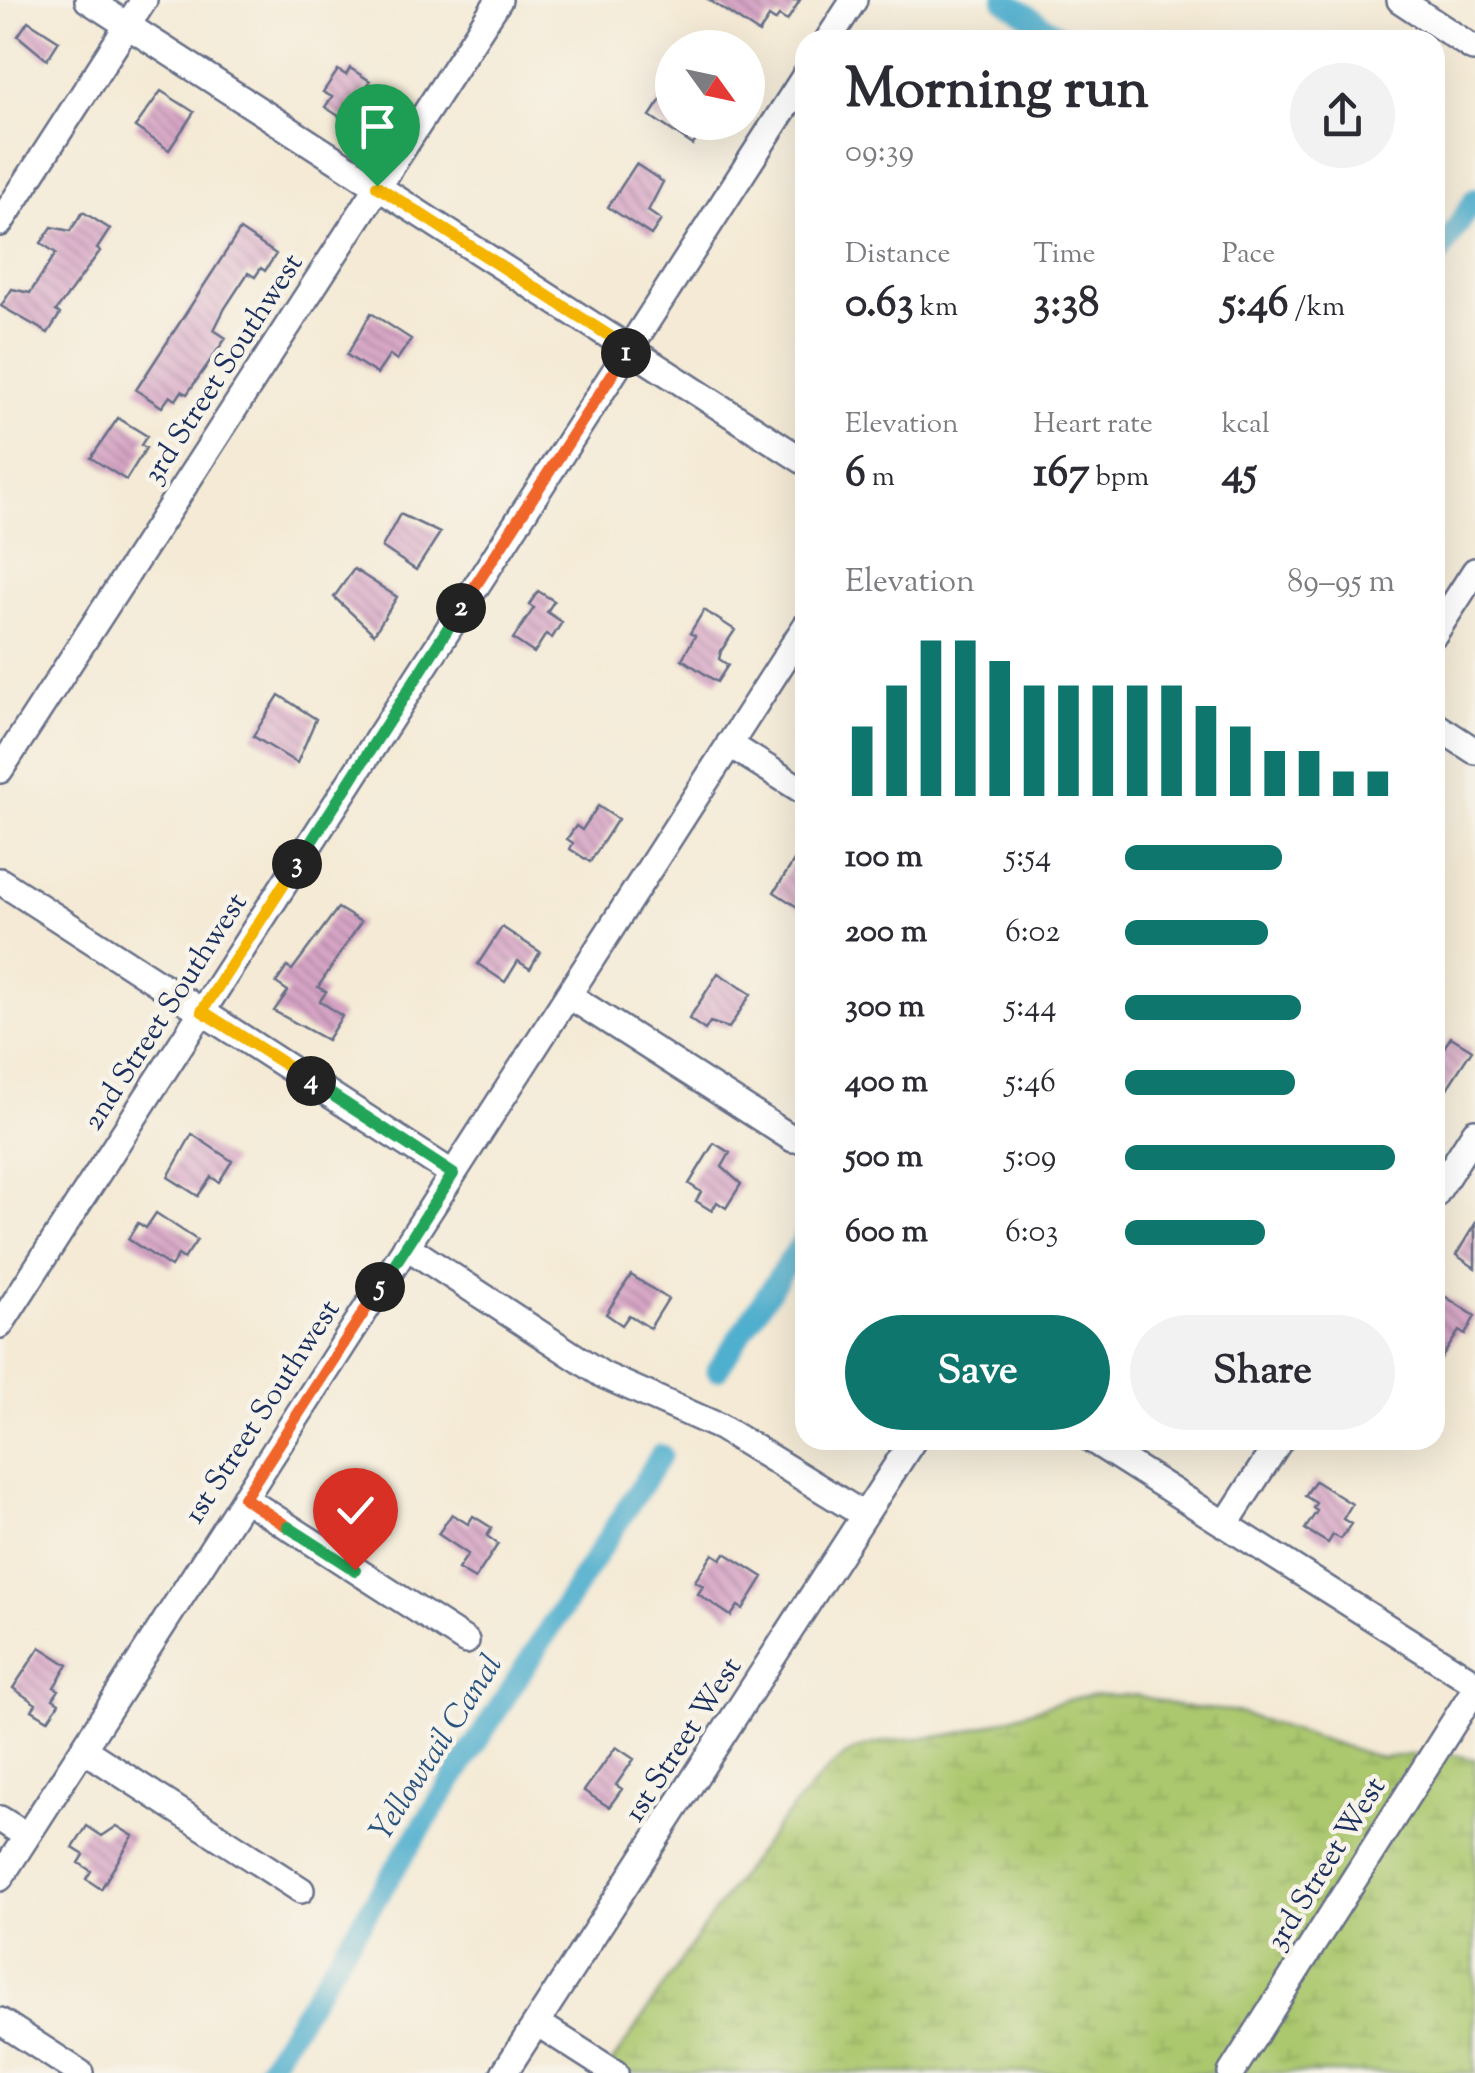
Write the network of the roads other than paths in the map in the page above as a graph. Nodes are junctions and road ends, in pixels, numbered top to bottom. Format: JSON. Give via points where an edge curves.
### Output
{"nodes":[{"id":1,"x":88,"y":0,"type":"edge"},
{"id":2,"x":144,"y":0,"type":"edge"},
{"id":3,"x":499,"y":0,"type":"edge"},
{"id":4,"x":854,"y":0,"type":"edge"},
{"id":5,"x":1400,"y":0,"type":"edge"},
{"id":6,"x":128,"y":26,"type":"junction"},
{"id":7,"x":834,"y":30,"type":"edge"},
{"id":8,"x":1473,"y":48,"type":"edge"},
{"id":9,"x":795,"y":91,"type":"edge"},
{"id":10,"x":377,"y":186,"type":"junction"},
{"id":11,"x":0,"y":223,"type":"edge"},
{"id":12,"x":628,"y":348,"type":"junction"},
{"id":13,"x":795,"y":456,"type":"edge"},
{"id":14,"x":1475,"y":571,"type":"edge"},
{"id":15,"x":1445,"y":618,"type":"edge"},
{"id":16,"x":795,"y":643,"type":"edge"},
{"id":17,"x":1445,"y":731,"type":"edge"},
{"id":18,"x":730,"y":744,"type":"junction"},
{"id":19,"x":1475,"y":750,"type":"edge"},
{"id":20,"x":0,"y":770,"type":"edge"},
{"id":21,"x":795,"y":786,"type":"edge"},
{"id":22,"x":0,"y":881,"type":"edge"},
{"id":23,"x":568,"y":995,"type":"junction"},
{"id":24,"x":202,"y":1011,"type":"junction"},
{"id":25,"x":1475,"y":1132,"type":"edge"},
{"id":26,"x":793,"y":1139,"type":"dead end"},
{"id":27,"x":453,"y":1174,"type":"junction"},
{"id":28,"x":1445,"y":1179,"type":"edge"},
{"id":29,"x":406,"y":1246,"type":"junction"},
{"id":30,"x":0,"y":1325,"type":"edge"},
{"id":31,"x":906,"y":1450,"type":"edge"},
{"id":32,"x":1108,"y":1450,"type":"edge"},
{"id":33,"x":1274,"y":1450,"type":"edge"},
{"id":34,"x":244,"y":1498,"type":"junction"},
{"id":35,"x":864,"y":1515,"type":"junction"},
{"id":36,"x":1225,"y":1525,"type":"junction"},
{"id":37,"x":466,"y":1642,"type":"dead end"},
{"id":38,"x":1475,"y":1686,"type":"edge"},
{"id":39,"x":83,"y":1749,"type":"junction"},
{"id":40,"x":0,"y":1819,"type":"edge"},
{"id":41,"x":27,"y":1836,"type":"junction"},
{"id":42,"x":0,"y":1878,"type":"edge"},
{"id":43,"x":301,"y":1890,"type":"dead end"},
{"id":44,"x":0,"y":2021,"type":"edge"},
{"id":45,"x":537,"y":2023,"type":"junction"},
{"id":46,"x":80,"y":2073,"type":"edge"},
{"id":47,"x":504,"y":2073,"type":"edge"},
{"id":48,"x":615,"y":2073,"type":"edge"},
{"id":49,"x":1231,"y":2073,"type":"edge"}],
"edges":[{"from":1,"to":6,"type":"street"},
{"from":2,"to":6,"type":"street"},
{"from":3,"to":10,"type":"street","name":"3rd Street Southwest"},
{"from":4,"to":7,"type":"street"},
{"from":5,"to":8,"type":"street"},
{"from":6,"to":10,"type":"street"},
{"from":6,"to":11,"type":"street"},
{"from":9,"to":12,"type":"street","name":"2nd Street Southwest"},
{"from":10,"to":12,"type":"street"},
{"from":10,"to":20,"type":"street","name":"3rd Street Southwest"},
{"from":12,"to":13,"type":"street"},
{"from":12,"to":24,"type":"street","name":"2nd Street Southwest"},
{"from":14,"to":15,"type":"street"},
{"from":16,"to":18,"type":"street","name":"1st Street Southwest"},
{"from":17,"to":19,"type":"street"},
{"from":18,"to":21,"type":"street"},
{"from":18,"to":23,"type":"street","name":"1st Street Southwest"},
{"from":22,"to":24,"type":"street"},
{"from":23,"to":26,"type":"street"},
{"from":23,"to":27,"type":"street","name":"1st Street Southwest"},
{"from":24,"to":27,"type":"street"},
{"from":24,"to":30,"type":"street","name":"2nd Street Southwest"},
{"from":25,"to":28,"type":"street"},
{"from":27,"to":29,"type":"street","name":"1st Street Southwest"},
{"from":29,"to":34,"type":"street","name":"1st Street Southwest"},
{"from":29,"to":35,"type":"street","via":[[604,1376],[720,1427]]},
{"from":31,"to":35,"type":"street","name":"1st Street West"},
{"from":32,"to":36,"type":"street"},
{"from":33,"to":36,"type":"street"},
{"from":34,"to":37,"type":"street"},
{"from":34,"to":39,"type":"street","name":"1st Street Southwest"},
{"from":35,"to":45,"type":"street","name":"1st Street West"},
{"from":36,"to":38,"type":"street"},
{"from":38,"to":49,"type":"street","name":"3rd Street West"},
{"from":39,"to":41,"type":"street","name":"1st Street Southwest"},
{"from":39,"to":43,"type":"street"},
{"from":40,"to":41,"type":"street"},
{"from":41,"to":42,"type":"street","name":"1st Street Southwest"},
{"from":44,"to":46,"type":"street"},
{"from":45,"to":47,"type":"street","name":"1st Street West"},
{"from":45,"to":48,"type":"street"}]}
